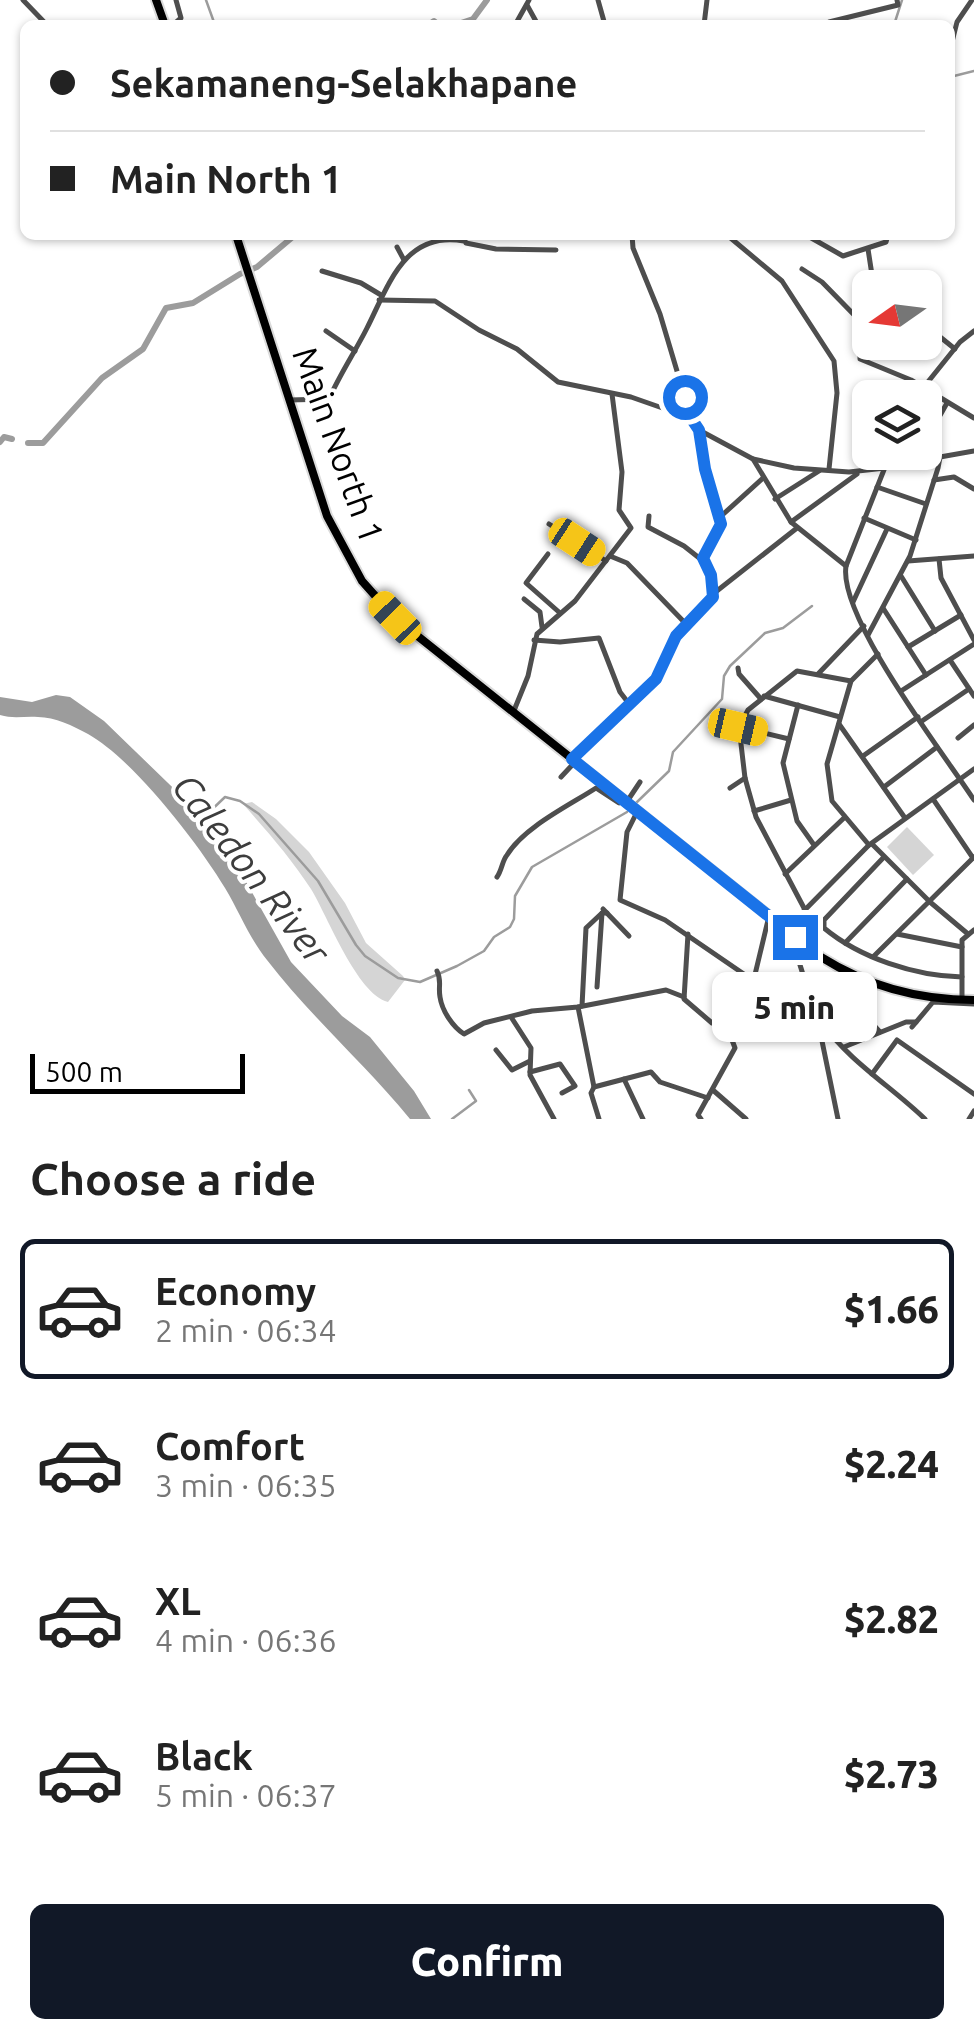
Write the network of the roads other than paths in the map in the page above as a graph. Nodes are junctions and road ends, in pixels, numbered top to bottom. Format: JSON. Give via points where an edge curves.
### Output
{"nodes":[{"id":1,"x":23,"y":0,"type":"edge"},
{"id":2,"x":897,"y":0,"type":"edge"},
{"id":3,"x":972,"y":0,"type":"edge"},
{"id":4,"x":42,"y":20,"type":"edge"},
{"id":5,"x":837,"y":20,"type":"edge"},
{"id":6,"x":955,"y":31,"type":"edge"},
{"id":7,"x":238,"y":240,"type":"edge"},
{"id":8,"x":441,"y":240,"type":"edge"},
{"id":9,"x":469,"y":240,"type":"edge"},
{"id":10,"x":632,"y":240,"type":"edge"},
{"id":11,"x":733,"y":240,"type":"edge"},
{"id":12,"x":817,"y":240,"type":"edge"},
{"id":13,"x":887,"y":240,"type":"edge"},
{"id":14,"x":397,"y":247,"type":"dead end"},
{"id":15,"x":556,"y":250,"type":"dead end"},
{"id":16,"x":868,"y":250,"type":"junction"},
{"id":17,"x":404,"y":260,"type":"junction"},
{"id":18,"x":802,"y":269,"type":"dead end"},
{"id":19,"x":322,"y":270,"type":"dead end"},
{"id":20,"x":871,"y":270,"type":"edge"},
{"id":21,"x":380,"y":298,"type":"junction"},
{"id":22,"x":852,"y":313,"type":"edge"},
{"id":23,"x":326,"y":332,"type":"dead end"},
{"id":24,"x":973,"y":334,"type":"edge"},
{"id":25,"x":942,"y":338,"type":"edge"},
{"id":26,"x":955,"y":348,"type":"junction"},
{"id":27,"x":355,"y":352,"type":"junction"},
{"id":28,"x":862,"y":360,"type":"edge"},
{"id":29,"x":905,"y":380,"type":"edge"},
{"id":30,"x":929,"y":380,"type":"edge"},
{"id":31,"x":612,"y":394,"type":"junction"},
{"id":32,"x":289,"y":400,"type":"junction"},
{"id":33,"x":942,"y":400,"type":"edge"},
{"id":34,"x":947,"y":403,"type":"junction"},
{"id":35,"x":942,"y":413,"type":"edge"},
{"id":36,"x":691,"y":418,"type":"junction"},
{"id":37,"x":974,"y":418,"type":"edge"},
{"id":38,"x":699,"y":430,"type":"junction"},
{"id":39,"x":974,"y":450,"type":"edge"},
{"id":40,"x":942,"y":457,"type":"edge"},
{"id":41,"x":753,"y":459,"type":"junction"},
{"id":42,"x":769,"y":462,"type":"junction"},
{"id":43,"x":829,"y":468,"type":"junction"},
{"id":44,"x":820,"y":469,"type":"junction"},
{"id":45,"x":871,"y":470,"type":"edge"},
{"id":46,"x":884,"y":470,"type":"edge"},
{"id":47,"x":938,"y":470,"type":"edge"},
{"id":48,"x":857,"y":472,"type":"junction"},
{"id":49,"x":762,"y":475,"type":"junction"},
{"id":50,"x":937,"y":479,"type":"junction"},
{"id":51,"x":877,"y":487,"type":"junction"},
{"id":52,"x":974,"y":489,"type":"edge"},
{"id":53,"x":775,"y":499,"type":"junction"},
{"id":54,"x":926,"y":504,"type":"junction"},
{"id":55,"x":649,"y":516,"type":"dead end"},
{"id":56,"x":719,"y":518,"type":"junction"},
{"id":57,"x":864,"y":518,"type":"junction"},
{"id":58,"x":549,"y":524,"type":"dead end"},
{"id":59,"x":794,"y":525,"type":"junction"},
{"id":60,"x":887,"y":529,"type":"junction"},
{"id":61,"x":916,"y":540,"type":"junction"},
{"id":62,"x":548,"y":554,"type":"dead end"},
{"id":63,"x":974,"y":556,"type":"edge"},
{"id":64,"x":608,"y":559,"type":"junction"},
{"id":65,"x":939,"y":560,"type":"junction"},
{"id":66,"x":703,"y":561,"type":"junction"},
{"id":67,"x":908,"y":561,"type":"junction"},
{"id":68,"x":846,"y":566,"type":"junction"},
{"id":69,"x":902,"y":576,"type":"junction"},
{"id":70,"x":713,"y":594,"type":"junction"},
{"id":71,"x":524,"y":599,"type":"dead end"},
{"id":72,"x":854,"y":602,"type":"junction"},
{"id":73,"x":883,"y":608,"type":"junction"},
{"id":74,"x":560,"y":613,"type":"junction"},
{"id":75,"x":961,"y":615,"type":"junction"},
{"id":76,"x":687,"y":626,"type":"junction"},
{"id":77,"x":864,"y":626,"type":"junction"},
{"id":78,"x":542,"y":628,"type":"junction"},
{"id":79,"x":935,"y":631,"type":"junction"},
{"id":80,"x":868,"y":634,"type":"junction"},
{"id":81,"x":534,"y":640,"type":"junction"},
{"id":82,"x":974,"y":642,"type":"edge"},
{"id":83,"x":908,"y":647,"type":"junction"},
{"id":84,"x":878,"y":654,"type":"junction"},
{"id":85,"x":950,"y":660,"type":"junction"},
{"id":86,"x":738,"y":668,"type":"dead end"},
{"id":87,"x":818,"y":674,"type":"junction"},
{"id":88,"x":926,"y":674,"type":"junction"},
{"id":89,"x":851,"y":682,"type":"junction"},
{"id":90,"x":969,"y":689,"type":"junction"},
{"id":91,"x":900,"y":691,"type":"junction"},
{"id":92,"x":974,"y":696,"type":"edge"},
{"id":93,"x":763,"y":697,"type":"junction"},
{"id":94,"x":798,"y":705,"type":"junction"},
{"id":95,"x":630,"y":706,"type":"junction"},
{"id":96,"x":513,"y":713,"type":"junction"},
{"id":97,"x":840,"y":720,"type":"junction"},
{"id":98,"x":919,"y":720,"type":"junction"},
{"id":99,"x":974,"y":725,"type":"edge"},
{"id":100,"x":738,"y":727,"type":"junction"},
{"id":101,"x":958,"y":738,"type":"dead end"},
{"id":102,"x":789,"y":739,"type":"junction"},
{"id":103,"x":938,"y":747,"type":"junction"},
{"id":104,"x":862,"y":757,"type":"junction"},
{"id":105,"x":573,"y":760,"type":"junction"},
{"id":106,"x":974,"y":769,"type":"edge"},
{"id":107,"x":561,"y":777,"type":"dead end"},
{"id":108,"x":744,"y":778,"type":"junction"},
{"id":109,"x":960,"y":779,"type":"junction"},
{"id":110,"x":640,"y":782,"type":"dead end"},
{"id":111,"x":884,"y":787,"type":"junction"},
{"id":112,"x":730,"y":788,"type":"dead end"},
{"id":113,"x":933,"y":798,"type":"junction"},
{"id":114,"x":792,"y":800,"type":"junction"},
{"id":115,"x":974,"y":800,"type":"edge"},
{"id":116,"x":624,"y":802,"type":"junction"},
{"id":117,"x":754,"y":811,"type":"junction"},
{"id":118,"x":637,"y":812,"type":"junction"},
{"id":119,"x":845,"y":817,"type":"junction"},
{"id":120,"x":905,"y":818,"type":"junction"},
{"id":121,"x":870,"y":844,"type":"junction"},
{"id":122,"x":814,"y":845,"type":"junction"},
{"id":123,"x":884,"y":857,"type":"junction"},
{"id":124,"x":973,"y":859,"type":"edge"},
{"id":125,"x":786,"y":874,"type":"junction"},
{"id":126,"x":497,"y":876,"type":"dead end"},
{"id":127,"x":907,"y":879,"type":"junction"},
{"id":128,"x":620,"y":900,"type":"junction"},
{"id":129,"x":930,"y":902,"type":"junction"},
{"id":130,"x":804,"y":908,"type":"junction"},
{"id":131,"x":606,"y":913,"type":"junction"},
{"id":132,"x":769,"y":916,"type":"junction"},
{"id":133,"x":971,"y":932,"type":"edge"},
{"id":134,"x":688,"y":934,"type":"junction"},
{"id":135,"x":897,"y":934,"type":"junction"},
{"id":136,"x":629,"y":936,"type":"dead end"},
{"id":137,"x":790,"y":936,"type":"junction"},
{"id":138,"x":845,"y":943,"type":"junction"},
{"id":139,"x":962,"y":947,"type":"junction"},
{"id":140,"x":874,"y":956,"type":"junction"},
{"id":141,"x":974,"y":960,"type":"edge"},
{"id":142,"x":962,"y":962,"type":"junction"},
{"id":143,"x":438,"y":972,"type":"dead end"},
{"id":144,"x":962,"y":977,"type":"junction"},
{"id":145,"x":753,"y":984,"type":"junction"},
{"id":146,"x":862,"y":985,"type":"dead end"},
{"id":147,"x":597,"y":987,"type":"dead end"},
{"id":148,"x":768,"y":994,"type":"dead end"},
{"id":149,"x":846,"y":996,"type":"junction"},
{"id":150,"x":684,"y":998,"type":"junction"},
{"id":151,"x":962,"y":1000,"type":"junction"},
{"id":152,"x":974,"y":1002,"type":"edge"},
{"id":153,"x":580,"y":1007,"type":"junction"},
{"id":154,"x":814,"y":1010,"type":"junction"},
{"id":155,"x":511,"y":1017,"type":"junction"},
{"id":156,"x":729,"y":1024,"type":"junction"},
{"id":157,"x":827,"y":1030,"type":"junction"},
{"id":158,"x":880,"y":1032,"type":"junction"},
{"id":159,"x":844,"y":1047,"type":"junction"},
{"id":160,"x":496,"y":1050,"type":"dead end"},
{"id":161,"x":530,"y":1061,"type":"junction"},
{"id":162,"x":530,"y":1072,"type":"junction"},
{"id":163,"x":872,"y":1074,"type":"junction"},
{"id":164,"x":624,"y":1079,"type":"junction"},
{"id":165,"x":594,"y":1088,"type":"junction"},
{"id":166,"x":713,"y":1091,"type":"junction"},
{"id":167,"x":562,"y":1094,"type":"dead end"},
{"id":168,"x":974,"y":1094,"type":"edge"},
{"id":169,"x":708,"y":1098,"type":"junction"},
{"id":170,"x":974,"y":1111,"type":"edge"},
{"id":171,"x":554,"y":1119,"type":"edge"},
{"id":172,"x":599,"y":1119,"type":"edge"},
{"id":173,"x":643,"y":1119,"type":"edge"},
{"id":174,"x":702,"y":1119,"type":"edge"},
{"id":175,"x":746,"y":1119,"type":"edge"},
{"id":176,"x":838,"y":1119,"type":"edge"},
{"id":177,"x":925,"y":1119,"type":"edge"},
{"id":178,"x":968,"y":1119,"type":"edge"}],
"edges":[{"from":1,"to":4,"type":"street"},
{"from":2,"to":5,"type":"street","via":[[898,5]]},
{"from":3,"to":6,"type":"street"},
{"from":7,"to":32,"type":"main road","name":"Main North 1"},
{"from":8,"to":17,"type":"street"},
{"from":9,"to":15,"type":"street","via":[[480,247]]},
{"from":10,"to":36,"type":"street"},
{"from":11,"to":43,"type":"street","via":[[782,282],[834,361]]},
{"from":12,"to":16,"type":"street","via":[[843,256]]},
{"from":13,"to":16,"type":"street"},
{"from":14,"to":17,"type":"street"},
{"from":16,"to":20,"type":"street"},
{"from":17,"to":21,"type":"street"},
{"from":18,"to":22,"type":"street"},
{"from":19,"to":21,"type":"street","via":[[361,283]]},
{"from":21,"to":27,"type":"street"},
{"from":21,"to":31,"type":"street","via":[[435,301],[517,349],[558,382]]},
{"from":23,"to":27,"type":"street"},
{"from":24,"to":26,"type":"street"},
{"from":25,"to":26,"type":"street"},
{"from":26,"to":30,"type":"street"},
{"from":27,"to":32,"type":"street","via":[[329,399]]},
{"from":28,"to":29,"type":"street"},
{"from":31,"to":36,"type":"street"},
{"from":31,"to":64,"type":"street","via":[[622,472],[619,510],[631,528]]},
{"from":32,"to":96,"type":"main road","name":"Main North 1","via":[[327,516],[376,598]]},
{"from":33,"to":34,"type":"street"},
{"from":34,"to":35,"type":"street"},
{"from":34,"to":37,"type":"street"},
{"from":36,"to":38,"type":"street"},
{"from":38,"to":41,"type":"street"},
{"from":38,"to":56,"type":"street"},
{"from":39,"to":40,"type":"street"},
{"from":41,"to":42,"type":"street"},
{"from":41,"to":49,"type":"street"},
{"from":42,"to":44,"type":"street"},
{"from":42,"to":49,"type":"street"},
{"from":43,"to":44,"type":"street"},
{"from":43,"to":48,"type":"street"},
{"from":44,"to":53,"type":"street"},
{"from":45,"to":48,"type":"street"},
{"from":46,"to":51,"type":"street"},
{"from":47,"to":50,"type":"street"},
{"from":48,"to":59,"type":"street"},
{"from":49,"to":53,"type":"street"},
{"from":49,"to":56,"type":"street"},
{"from":50,"to":52,"type":"street","via":[[959,479]]},
{"from":50,"to":54,"type":"street"},
{"from":51,"to":54,"type":"street"},
{"from":51,"to":57,"type":"street"},
{"from":53,"to":59,"type":"street"},
{"from":54,"to":61,"type":"street"},
{"from":55,"to":66,"type":"street","via":[[648,527]]},
{"from":56,"to":66,"type":"street"},
{"from":57,"to":60,"type":"street"},
{"from":57,"to":68,"type":"street"},
{"from":58,"to":64,"type":"street"},
{"from":59,"to":68,"type":"street"},
{"from":59,"to":70,"type":"street"},
{"from":60,"to":61,"type":"street"},
{"from":60,"to":72,"type":"street"},
{"from":61,"to":67,"type":"street"},
{"from":62,"to":74,"type":"street","via":[[526,583]]},
{"from":63,"to":65,"type":"street"},
{"from":64,"to":74,"type":"street"},
{"from":64,"to":76,"type":"street","via":[[628,563]]},
{"from":65,"to":67,"type":"street"},
{"from":65,"to":75,"type":"street"},
{"from":66,"to":70,"type":"street"},
{"from":67,"to":69,"type":"street"},
{"from":68,"to":72,"type":"street"},
{"from":69,"to":73,"type":"street"},
{"from":69,"to":79,"type":"street"},
{"from":70,"to":76,"type":"street"},
{"from":71,"to":78,"type":"street","via":[[540,612]]},
{"from":72,"to":77,"type":"street"},
{"from":73,"to":80,"type":"street"},
{"from":73,"to":83,"type":"street"},
{"from":74,"to":78,"type":"street"},
{"from":75,"to":79,"type":"street"},
{"from":75,"to":82,"type":"street"},
{"from":76,"to":95,"type":"street","via":[[656,679]]},
{"from":77,"to":80,"type":"street"},
{"from":77,"to":87,"type":"street"},
{"from":78,"to":81,"type":"street"},
{"from":79,"to":83,"type":"street"},
{"from":80,"to":84,"type":"street"},
{"from":81,"to":95,"type":"street","via":[[599,638]]},
{"from":81,"to":96,"type":"street"},
{"from":82,"to":85,"type":"street"},
{"from":83,"to":88,"type":"street"},
{"from":84,"to":89,"type":"street"},
{"from":84,"to":91,"type":"street"},
{"from":85,"to":88,"type":"street"},
{"from":85,"to":90,"type":"street"},
{"from":86,"to":93,"type":"street"},
{"from":87,"to":89,"type":"street"},
{"from":87,"to":93,"type":"street","via":[[792,674]]},
{"from":88,"to":91,"type":"street"},
{"from":89,"to":97,"type":"street"},
{"from":90,"to":92,"type":"street"},
{"from":90,"to":98,"type":"street"},
{"from":91,"to":98,"type":"street"},
{"from":93,"to":94,"type":"street"},
{"from":93,"to":100,"type":"street"},
{"from":94,"to":97,"type":"street"},
{"from":94,"to":102,"type":"street"},
{"from":95,"to":105,"type":"street"},
{"from":96,"to":105,"type":"main road","name":"Main North 1"},
{"from":97,"to":104,"type":"street"},
{"from":97,"to":119,"type":"street","via":[[827,776],[832,801]]},
{"from":98,"to":103,"type":"street"},
{"from":98,"to":104,"type":"street"},
{"from":99,"to":101,"type":"street"},
{"from":100,"to":102,"type":"street"},
{"from":100,"to":108,"type":"street"},
{"from":102,"to":114,"type":"street","via":[[783,763]]},
{"from":103,"to":109,"type":"street"},
{"from":103,"to":111,"type":"street"},
{"from":104,"to":111,"type":"street"},
{"from":105,"to":107,"type":"street"},
{"from":105,"to":116,"type":"main road","name":"Main North 1"},
{"from":106,"to":109,"type":"street"},
{"from":108,"to":112,"type":"street"},
{"from":108,"to":117,"type":"street"},
{"from":109,"to":113,"type":"street"},
{"from":109,"to":115,"type":"street"},
{"from":110,"to":116,"type":"street"},
{"from":111,"to":120,"type":"street"},
{"from":113,"to":120,"type":"street"},
{"from":113,"to":124,"type":"street"},
{"from":114,"to":117,"type":"street"},
{"from":114,"to":122,"type":"street","via":[[797,822]]},
{"from":116,"to":118,"type":"main road","name":"Main North 1"},
{"from":116,"to":126,"type":"street","via":[[596,788],[520,842]]},
{"from":117,"to":125,"type":"street"},
{"from":118,"to":128,"type":"street","via":[[627,832]]},
{"from":118,"to":132,"type":"main road","name":"Main North 1"},
{"from":119,"to":121,"type":"street"},
{"from":119,"to":122,"type":"street"},
{"from":120,"to":121,"type":"street"},
{"from":121,"to":123,"type":"street"},
{"from":121,"to":130,"type":"street"},
{"from":122,"to":125,"type":"street"},
{"from":123,"to":127,"type":"street"},
{"from":123,"to":138,"type":"street","via":[[824,920],[824,928]]},
{"from":124,"to":129,"type":"street"},
{"from":125,"to":130,"type":"street"},
{"from":127,"to":129,"type":"street"},
{"from":127,"to":138,"type":"street"},
{"from":128,"to":131,"type":"street"},
{"from":128,"to":134,"type":"street"},
{"from":129,"to":133,"type":"street"},
{"from":129,"to":135,"type":"street"},
{"from":130,"to":137,"type":"street"},
{"from":131,"to":136,"type":"street"},
{"from":131,"to":147,"type":"street"},
{"from":131,"to":153,"type":"street","via":[[586,928]]},
{"from":132,"to":137,"type":"main road","name":"Main North 1"},
{"from":132,"to":145,"type":"street"},
{"from":133,"to":139,"type":"street"},
{"from":134,"to":145,"type":"street"},
{"from":134,"to":150,"type":"street"},
{"from":135,"to":139,"type":"street"},
{"from":135,"to":140,"type":"street"},
{"from":137,"to":151,"type":"main road","name":"Main North 1","via":[[877,984]]},
{"from":137,"to":154,"type":"street"},
{"from":138,"to":140,"type":"street"},
{"from":139,"to":142,"type":"street"},
{"from":140,"to":144,"type":"street"},
{"from":141,"to":142,"type":"street"},
{"from":142,"to":144,"type":"street"},
{"from":143,"to":155,"type":"street","via":[[440,998],[464,1034]]},
{"from":144,"to":151,"type":"street"},
{"from":145,"to":148,"type":"street"},
{"from":145,"to":156,"type":"street"},
{"from":146,"to":149,"type":"street"},
{"from":149,"to":154,"type":"street"},
{"from":149,"to":158,"type":"street"},
{"from":150,"to":153,"type":"street","via":[[666,990]]},
{"from":150,"to":156,"type":"street","via":[[711,1022]]},
{"from":151,"to":152,"type":"main road","name":"Main North 1"},
{"from":152,"to":158,"type":"street","via":[[934,1002],[914,1024]]},
{"from":153,"to":155,"type":"street"},
{"from":153,"to":165,"type":"street"},
{"from":154,"to":157,"type":"street"},
{"from":155,"to":161,"type":"street","via":[[531,1048]]},
{"from":156,"to":166,"type":"street","via":[[736,1048]]},
{"from":157,"to":159,"type":"street"},
{"from":157,"to":176,"type":"street","via":[[822,1041]]},
{"from":158,"to":159,"type":"street"},
{"from":159,"to":163,"type":"street"},
{"from":160,"to":161,"type":"street","via":[[512,1070]]},
{"from":161,"to":162,"type":"street"},
{"from":162,"to":167,"type":"street","via":[[560,1064],[575,1086]]},
{"from":162,"to":171,"type":"street"},
{"from":163,"to":168,"type":"street","via":[[897,1040]]},
{"from":163,"to":177,"type":"street"},
{"from":164,"to":165,"type":"street"},
{"from":164,"to":169,"type":"street","via":[[651,1072],[660,1082]]},
{"from":164,"to":173,"type":"street"},
{"from":165,"to":172,"type":"street"},
{"from":166,"to":169,"type":"street"},
{"from":166,"to":175,"type":"street"},
{"from":169,"to":174,"type":"street"},
{"from":170,"to":178,"type":"street"}]}
